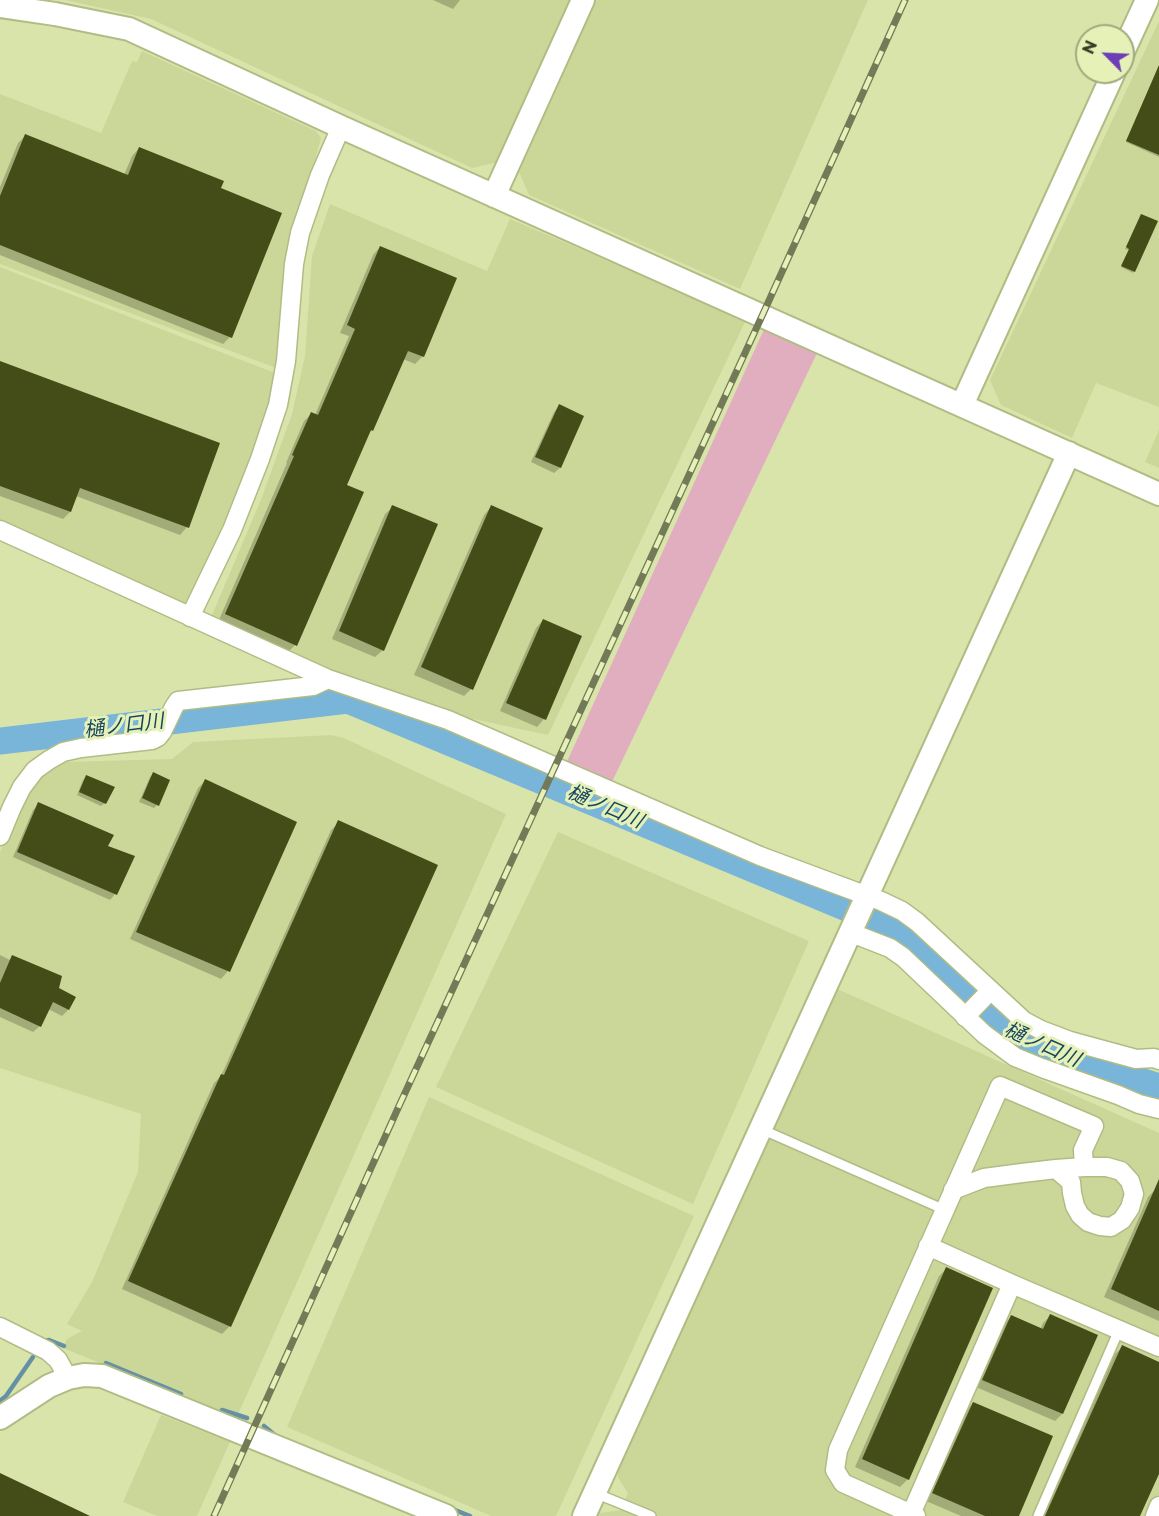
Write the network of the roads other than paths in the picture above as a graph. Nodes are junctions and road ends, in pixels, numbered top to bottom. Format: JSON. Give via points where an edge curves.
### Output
{"nodes":[{"id":1,"x":583,"y":0,"type":"edge"},
{"id":2,"x":1147,"y":0,"type":"edge"},
{"id":3,"x":0,"y":6,"type":"edge"},
{"id":4,"x":1135,"y":26,"type":"edge"},
{"id":5,"x":1109,"y":84,"type":"edge"},
{"id":6,"x":341,"y":128,"type":"junction"},
{"id":7,"x":494,"y":196,"type":"junction"},
{"id":8,"x":962,"y":405,"type":"junction"},
{"id":9,"x":1069,"y":453,"type":"junction"},
{"id":10,"x":1159,"y":494,"type":"edge"},
{"id":11,"x":0,"y":530,"type":"edge"},
{"id":12,"x":190,"y":617,"type":"junction"},
{"id":13,"x":328,"y":679,"type":"junction"},
{"id":14,"x":0,"y":836,"type":"edge"},
{"id":15,"x":864,"y":899,"type":"junction"},
{"id":16,"x":851,"y":928,"type":"junction"},
{"id":17,"x":988,"y":994,"type":"junction"},
{"id":18,"x":967,"y":1015,"type":"junction"},
{"id":19,"x":1159,"y":1060,"type":"edge"},
{"id":20,"x":1159,"y":1109,"type":"edge"},
{"id":21,"x":761,"y":1129,"type":"junction"},
{"id":22,"x":1084,"y":1167,"type":"junction"},
{"id":23,"x":1056,"y":1169,"type":"junction"},
{"id":24,"x":953,"y":1190,"type":"junction"},
{"id":25,"x":945,"y":1210,"type":"junction"},
{"id":26,"x":928,"y":1246,"type":"junction"},
{"id":27,"x":1012,"y":1284,"type":"junction"},
{"id":28,"x":0,"y":1327,"type":"edge"},
{"id":29,"x":1119,"y":1330,"type":"junction"},
{"id":30,"x":1159,"y":1347,"type":"edge"},
{"id":31,"x":68,"y":1378,"type":"junction"},
{"id":32,"x":0,"y":1418,"type":"edge"},
{"id":33,"x":595,"y":1493,"type":"junction"},
{"id":34,"x":1159,"y":1506,"type":"edge"},
{"id":35,"x":913,"y":1515,"type":"edge"},
{"id":36,"x":446,"y":1516,"type":"edge"},
{"id":37,"x":584,"y":1516,"type":"edge"},
{"id":38,"x":651,"y":1516,"type":"edge"},
{"id":39,"x":1038,"y":1516,"type":"edge"},
{"id":40,"x":1155,"y":1516,"type":"edge"}],
"edges":[{"from":1,"to":7,"type":"street"},
{"from":2,"to":4,"type":"street"},
{"from":3,"to":6,"type":"street","via":[[129,28]]},
{"from":5,"to":8,"type":"street"},
{"from":6,"to":7,"type":"street"},
{"from":6,"to":12,"type":"street","via":[[300,233],[278,405],[232,530]]},
{"from":7,"to":8,"type":"street"},
{"from":8,"to":9,"type":"street"},
{"from":9,"to":10,"type":"street"},
{"from":9,"to":15,"type":"street"},
{"from":11,"to":12,"type":"street"},
{"from":12,"to":13,"type":"street"},
{"from":13,"to":14,"type":"street","via":[[313,686],[178,701],[162,732],[152,740],[63,752],[36,770],[22,787]]},
{"from":13,"to":15,"type":"street","via":[[448,720]]},
{"from":15,"to":16,"type":"street"},
{"from":15,"to":17,"type":"street","via":[[881,901],[917,922]]},
{"from":16,"to":18,"type":"street","via":[[903,957]]},
{"from":16,"to":21,"type":"street"},
{"from":17,"to":18,"type":"street"},
{"from":17,"to":19,"type":"street","via":[[1041,1030],[1136,1059]]},
{"from":18,"to":20,"type":"street","via":[[984,1034],[1015,1057]]},
{"from":21,"to":25,"type":"lane"},
{"from":21,"to":33,"type":"street"},
{"from":22,"to":23,"type":"street"},
{"from":22,"to":23,"type":"street","via":[[1116,1168],[1130,1181],[1134,1194],[1131,1205],[1116,1225],[1100,1226],[1083,1218],[1074,1202],[1071,1182]]},
{"from":22,"to":24,"type":"street","via":[[1083,1150],[1094,1126],[1000,1086]]},
{"from":23,"to":24,"type":"street","via":[[984,1178]]},
{"from":24,"to":25,"type":"street"},
{"from":25,"to":26,"type":"street"},
{"from":26,"to":27,"type":"street"},
{"from":26,"to":35,"type":"street","via":[[838,1450],[835,1470],[843,1483]]},
{"from":27,"to":29,"type":"street"},
{"from":27,"to":35,"type":"street"},
{"from":28,"to":31,"type":"street","via":[[48,1351]]},
{"from":29,"to":30,"type":"street"},
{"from":29,"to":39,"type":"lane"},
{"from":31,"to":32,"type":"street"},
{"from":31,"to":36,"type":"street","via":[[84,1374],[117,1381]]},
{"from":33,"to":37,"type":"street"},
{"from":33,"to":38,"type":"lane"},
{"from":34,"to":40,"type":"street"}]}
